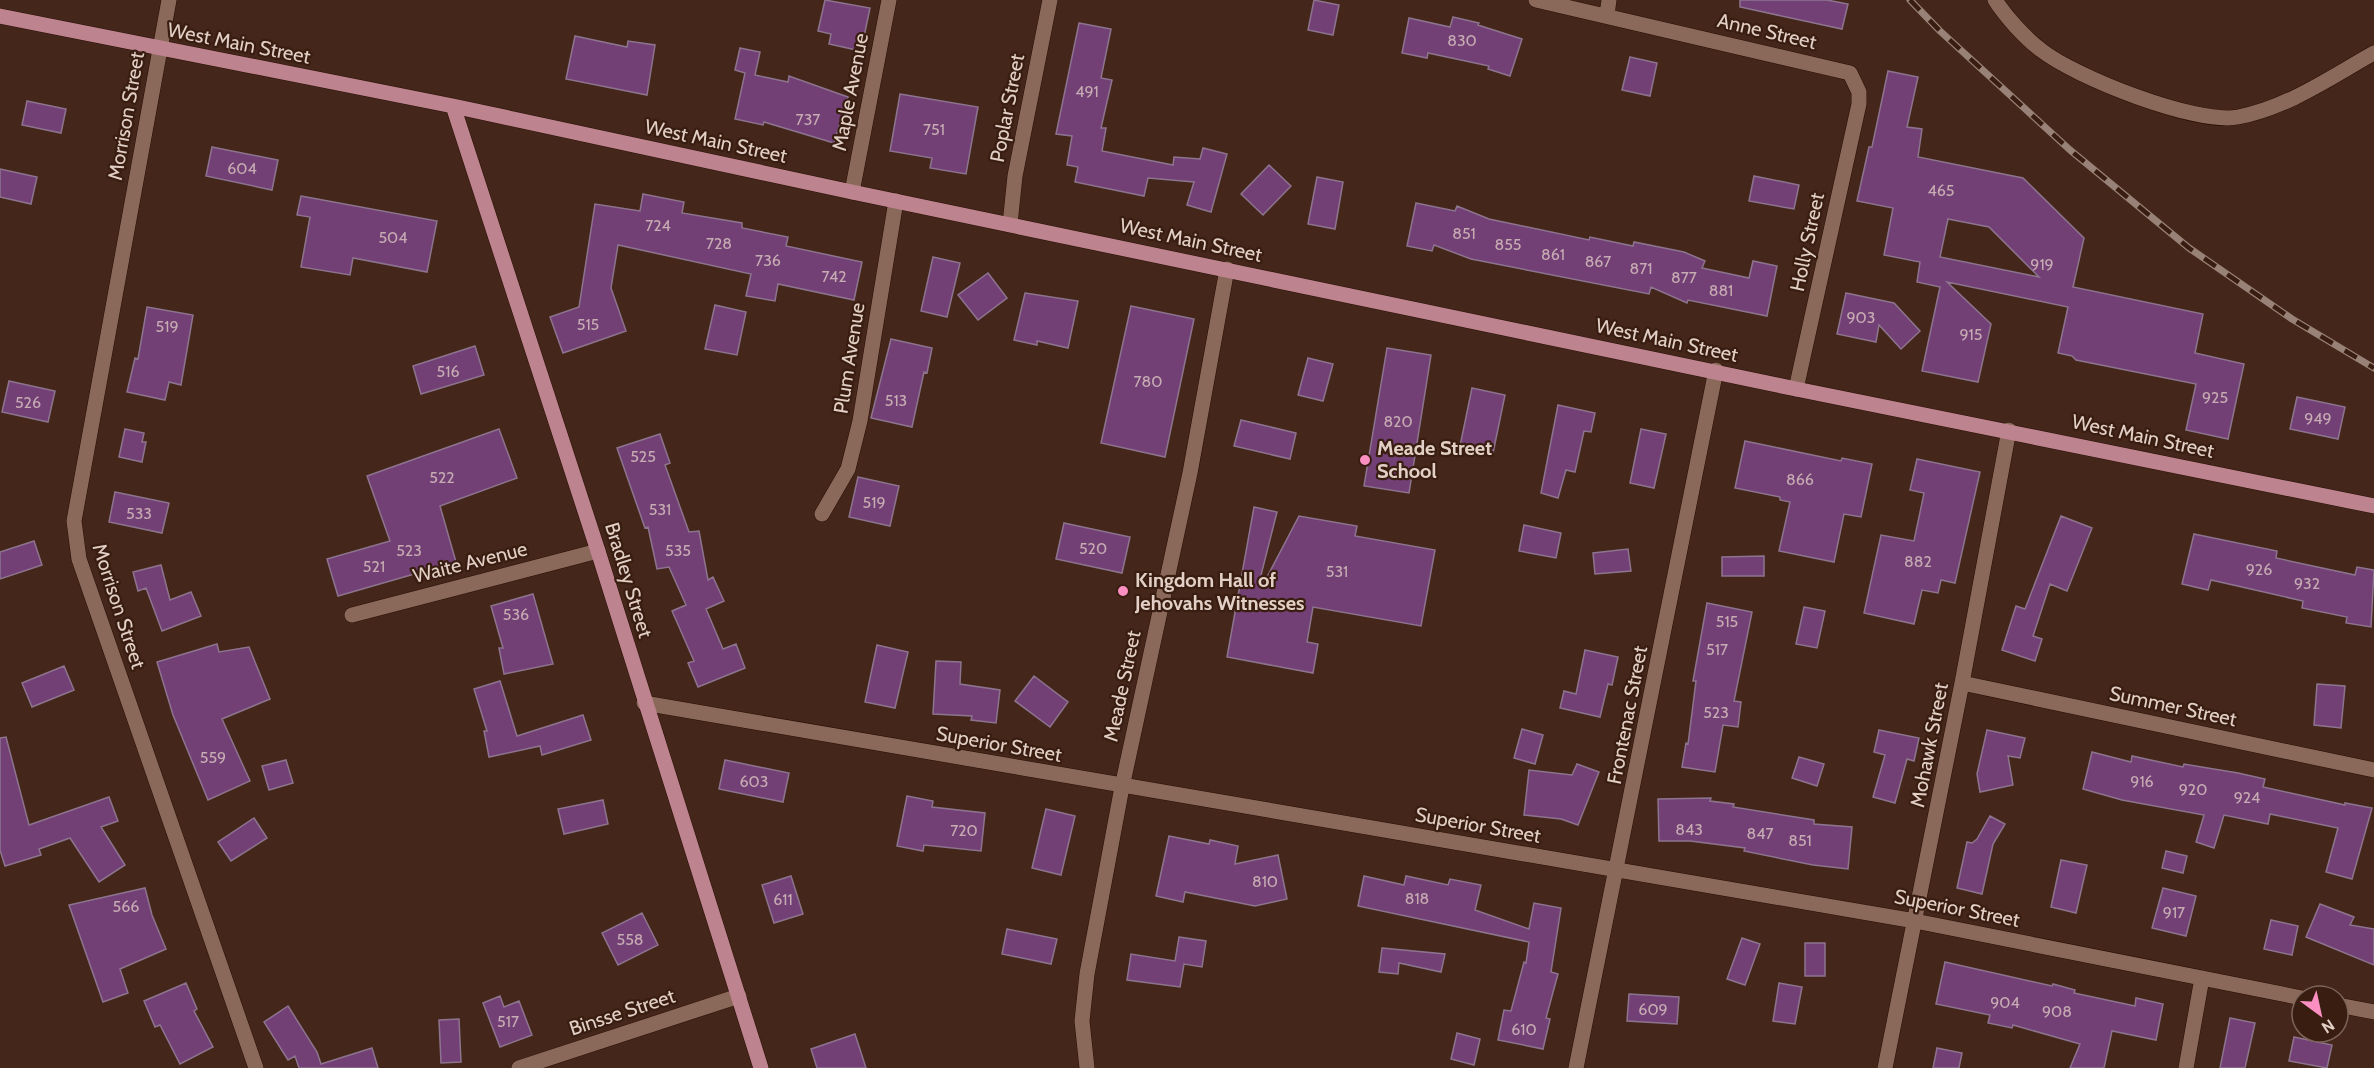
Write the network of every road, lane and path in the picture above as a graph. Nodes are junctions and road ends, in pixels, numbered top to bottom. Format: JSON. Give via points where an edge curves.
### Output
{"nodes":[{"id":1,"x":169,"y":0,"type":"edge"},
{"id":2,"x":889,"y":0,"type":"edge"},
{"id":3,"x":1050,"y":0,"type":"edge"},
{"id":4,"x":1536,"y":0,"type":"edge"},
{"id":5,"x":1995,"y":0,"type":"edge"},
{"id":6,"x":1608,"y":8,"type":"edge"},
{"id":7,"x":0,"y":16,"type":"edge"},
{"id":8,"x":160,"y":49,"type":"junction"},
{"id":9,"x":2374,"y":53,"type":"edge"},
{"id":10,"x":1859,"y":104,"type":"joint"},
{"id":11,"x":453,"y":106,"type":"junction"},
{"id":12,"x":852,"y":192,"type":"junction"},
{"id":13,"x":896,"y":201,"type":"junction"},
{"id":14,"x":1010,"y":224,"type":"junction"},
{"id":15,"x":1227,"y":269,"type":"junction"},
{"id":16,"x":1716,"y":370,"type":"junction"},
{"id":17,"x":1796,"y":389,"type":"junction"},
{"id":18,"x":2009,"y":430,"type":"junction"},
{"id":19,"x":2374,"y":506,"type":"edge"},
{"id":20,"x":822,"y":514,"type":"dead end"},
{"id":21,"x":598,"y":551,"type":"junction"},
{"id":22,"x":352,"y":615,"type":"dead end"},
{"id":23,"x":1962,"y":683,"type":"junction"},
{"id":24,"x":644,"y":703,"type":"junction"},
{"id":25,"x":2374,"y":770,"type":"edge"},
{"id":26,"x":1122,"y":787,"type":"junction"},
{"id":27,"x":1618,"y":870,"type":"junction"},
{"id":28,"x":1915,"y":921,"type":"junction"},
{"id":29,"x":2202,"y":978,"type":"junction"},
{"id":30,"x":739,"y":996,"type":"junction"},
{"id":31,"x":2290,"y":996,"type":"edge"},
{"id":32,"x":2350,"y":1007,"type":"edge"},
{"id":33,"x":2374,"y":1012,"type":"edge"},
{"id":34,"x":256,"y":1068,"type":"edge"},
{"id":35,"x":519,"y":1068,"type":"edge"},
{"id":36,"x":761,"y":1068,"type":"edge"},
{"id":37,"x":1088,"y":1068,"type":"edge"},
{"id":38,"x":1576,"y":1068,"type":"edge"},
{"id":39,"x":1885,"y":1068,"type":"edge"},
{"id":40,"x":2186,"y":1068,"type":"edge"}],
"edges":[{"from":1,"to":8,"type":"street","name":"Morrison Street"},
{"from":2,"to":12,"type":"street","name":"Maple Avenue"},
{"from":3,"to":14,"type":"street","name":"Poplar Street","via":[[1015,176]]},
{"from":4,"to":6,"type":"street","name":"Anne Street"},
{"from":5,"to":9,"type":"street","via":[[2041,50],[2074,71],[2180,111],[2224,118],[2240,117],[2288,101]]},
{"from":6,"to":10,"type":"street","name":"Anne Street","via":[[1850,72],[1859,92]]},
{"from":7,"to":8,"type":"main road","name":"West Main Street"},
{"from":8,"to":11,"type":"main road","name":"West Main Street"},
{"from":8,"to":34,"type":"street","name":"Morrison Street","via":[[74,521],[79,559]]},
{"from":10,"to":17,"type":"street","name":"Holly Street"},
{"from":11,"to":12,"type":"main road","name":"West Main Street"},
{"from":11,"to":21,"type":"main road","name":"Bradley Street"},
{"from":12,"to":13,"type":"main road","name":"West Main Street"},
{"from":13,"to":14,"type":"main road","name":"West Main Street"},
{"from":13,"to":20,"type":"street","name":"Plum Avenue","via":[[860,421],[848,469]]},
{"from":14,"to":15,"type":"main road","name":"West Main Street"},
{"from":15,"to":16,"type":"main road","name":"West Main Street"},
{"from":15,"to":26,"type":"street","name":"Meade Street","via":[[1190,473]]},
{"from":16,"to":17,"type":"main road","name":"West Main Street"},
{"from":16,"to":27,"type":"street","name":"Frontenac Street"},
{"from":17,"to":18,"type":"main road","name":"West Main Street"},
{"from":18,"to":19,"type":"main road","name":"West Main Street"},
{"from":18,"to":23,"type":"street","name":"Mohawk Street"},
{"from":21,"to":22,"type":"street","name":"Waite Avenue"},
{"from":21,"to":24,"type":"main road","name":"Bradley Street"},
{"from":23,"to":25,"type":"street","name":"Summer Street"},
{"from":23,"to":28,"type":"street","name":"Mohawk Street"},
{"from":24,"to":26,"type":"street","name":"Superior Street"},
{"from":24,"to":30,"type":"main road","name":"Bradley Street"},
{"from":26,"to":27,"type":"street","name":"Superior Street"},
{"from":26,"to":37,"type":"street","name":"Meade Street","via":[[1087,974],[1082,1021]]},
{"from":27,"to":28,"type":"street","name":"Superior Street"},
{"from":27,"to":38,"type":"street","name":"Frontenac Street"},
{"from":28,"to":29,"type":"street","name":"Superior Street"},
{"from":28,"to":39,"type":"street","name":"Mohawk Street"},
{"from":29,"to":31,"type":"street","name":"Superior Street"},
{"from":29,"to":40,"type":"street"},
{"from":30,"to":35,"type":"street","name":"Binsse Street"},
{"from":30,"to":36,"type":"main road","name":"Bradley Street"},
{"from":32,"to":33,"type":"street"}]}
